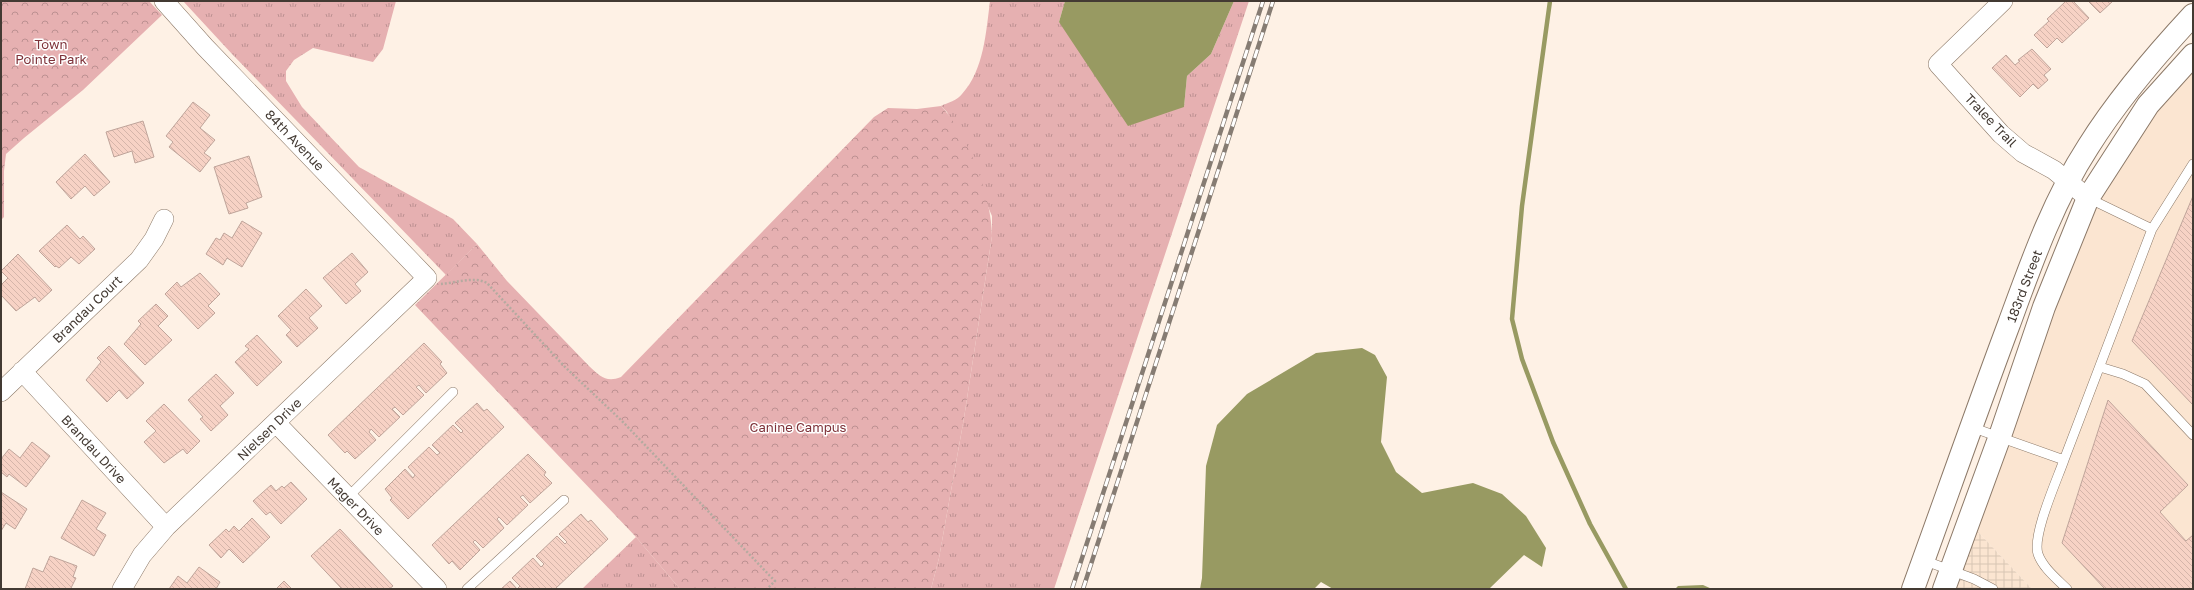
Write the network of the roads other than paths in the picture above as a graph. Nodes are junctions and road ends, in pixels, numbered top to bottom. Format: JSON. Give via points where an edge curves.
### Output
{"nodes":[{"id":1,"x":164,"y":1,"type":"edge"},
{"id":2,"x":2003,"y":1,"type":"edge"},
{"id":3,"x":2193,"y":15,"type":"edge"},
{"id":4,"x":2193,"y":56,"type":"edge"},
{"id":5,"x":2193,"y":164,"type":"edge"},
{"id":6,"x":2068,"y":182,"type":"junction"},
{"id":7,"x":2088,"y":198,"type":"junction"},
{"id":8,"x":164,"y":219,"type":"dead end"},
{"id":9,"x":2152,"y":229,"type":"junction"},
{"id":10,"x":431,"y":281,"type":"joint"},
{"id":11,"x":2100,"y":367,"type":"junction"},
{"id":12,"x":22,"y":371,"type":"junction"},
{"id":13,"x":1,"y":392,"type":"edge"},
{"id":14,"x":453,"y":392,"type":"dead end"},
{"id":15,"x":276,"y":423,"type":"junction"},
{"id":16,"x":1971,"y":427,"type":"junction"},
{"id":17,"x":2193,"y":435,"type":"edge"},
{"id":18,"x":2000,"y":436,"type":"junction"},
{"id":19,"x":2064,"y":460,"type":"junction"},
{"id":20,"x":348,"y":497,"type":"junction"},
{"id":21,"x":564,"y":500,"type":"dead end"},
{"id":22,"x":166,"y":526,"type":"junction"},
{"id":23,"x":1923,"y":560,"type":"junction"},
{"id":24,"x":1948,"y":580,"type":"edge"},
{"id":25,"x":122,"y":589,"type":"edge"},
{"id":26,"x":437,"y":589,"type":"edge"},
{"id":27,"x":468,"y":589,"type":"edge"},
{"id":28,"x":1913,"y":589,"type":"edge"},
{"id":29,"x":1993,"y":589,"type":"edge"},
{"id":30,"x":2067,"y":589,"type":"edge"}],
"edges":[{"from":1,"to":10,"type":"street","name":"84th Avenue"},
{"from":2,"to":6,"type":"street","name":"Tralee Trail","via":[[1938,64],[2001,134],[2023,153],[2054,170]]},
{"from":3,"to":6,"type":"street","name":"183rd Street","via":[[2155,56],[2119,101],[2087,148]]},
{"from":4,"to":7,"type":"street","name":"183rd Street","via":[[2148,105]]},
{"from":5,"to":9,"type":"lane"},
{"from":6,"to":7,"type":"street","name":"Tralee Trail"},
{"from":6,"to":16,"type":"street","name":"183rd Street","via":[[2022,289]]},
{"from":7,"to":9,"type":"lane"},
{"from":7,"to":18,"type":"street","name":"183rd Street","via":[[2044,307]]},
{"from":8,"to":12,"type":"street","name":"Brandau Court","via":[[139,260]]},
{"from":9,"to":11,"type":"lane"},
{"from":10,"to":15,"type":"street","name":"Nielsen Drive"},
{"from":11,"to":17,"type":"lane","via":[[2145,384]]},
{"from":11,"to":19,"type":"lane"},
{"from":12,"to":13,"type":"street","name":"Brandau Court"},
{"from":12,"to":22,"type":"street","name":"Brandau Drive"},
{"from":14,"to":20,"type":"lane"},
{"from":15,"to":20,"type":"street","name":"Mager Drive"},
{"from":15,"to":22,"type":"street","name":"Nielsen Drive"},
{"from":16,"to":18,"type":"lane"},
{"from":16,"to":23,"type":"street","name":"183rd Street"},
{"from":18,"to":19,"type":"lane"},
{"from":18,"to":24,"type":"street","name":"183rd Street"},
{"from":19,"to":30,"type":"lane","via":[[2037,537],[2038,553],[2045,566]]},
{"from":20,"to":26,"type":"street","name":"Mager Drive"},
{"from":21,"to":27,"type":"lane"},
{"from":22,"to":25,"type":"street","name":"Nielsen Drive","via":[[142,555]]},
{"from":23,"to":24,"type":"lane"},
{"from":23,"to":28,"type":"street","name":"183rd Street"},
{"from":24,"to":29,"type":"lane"}]}
